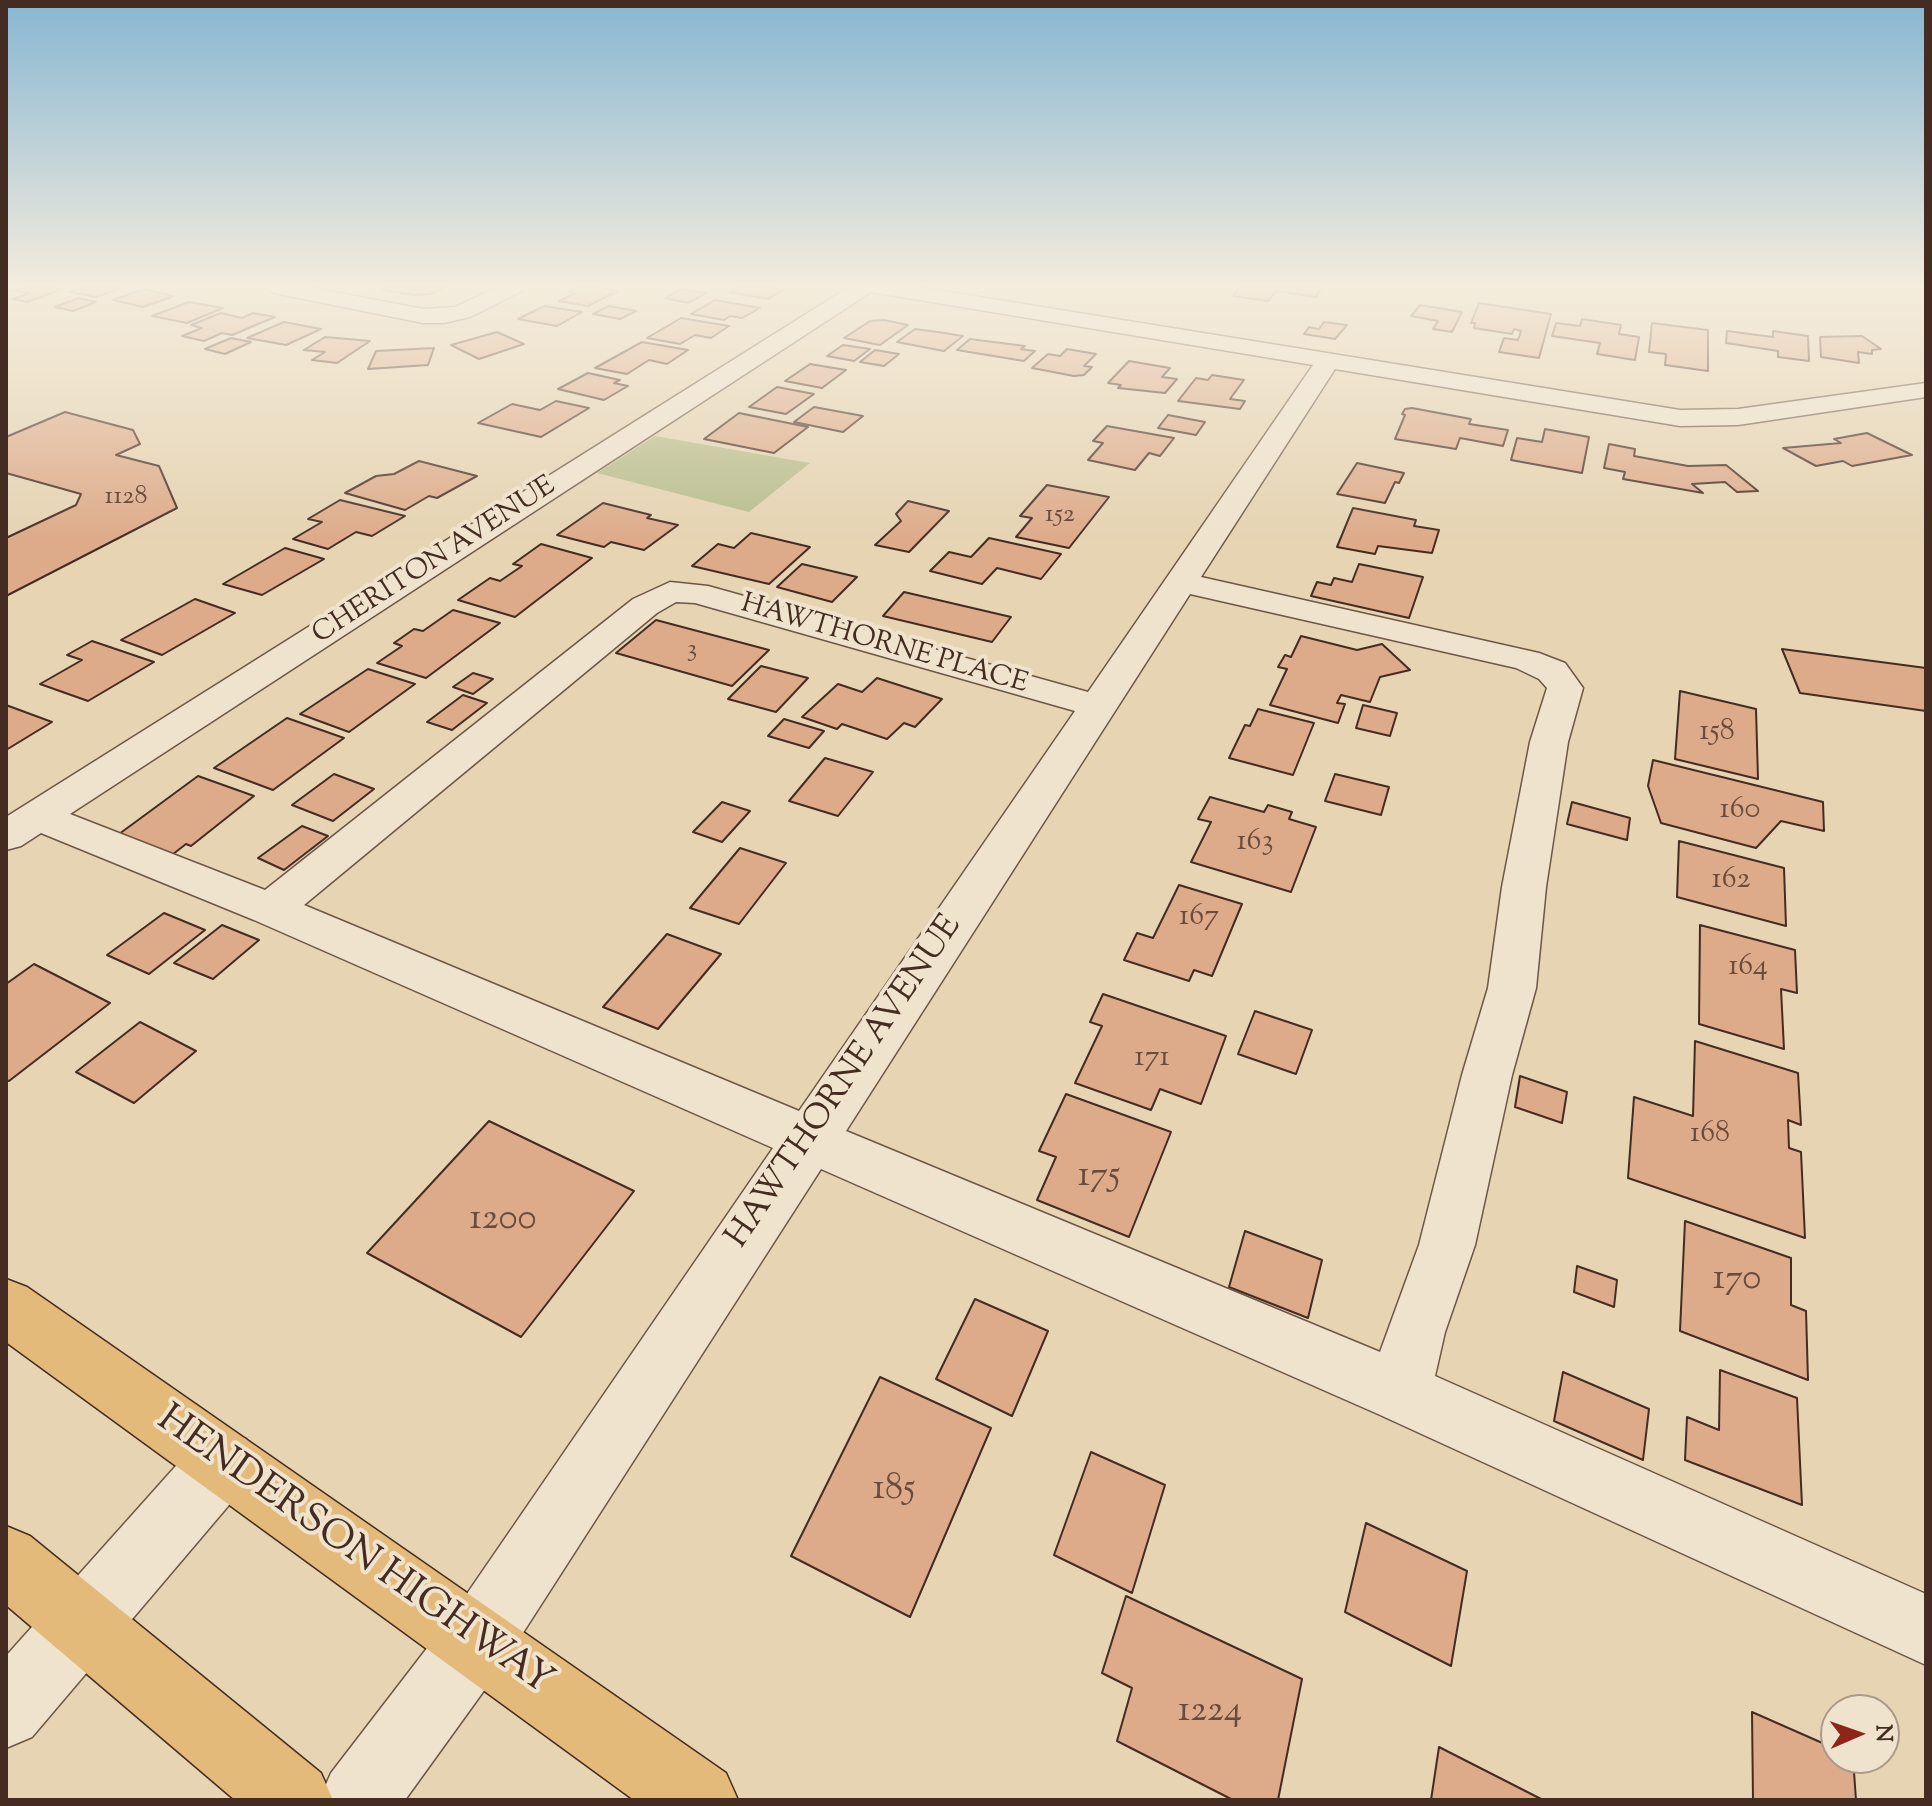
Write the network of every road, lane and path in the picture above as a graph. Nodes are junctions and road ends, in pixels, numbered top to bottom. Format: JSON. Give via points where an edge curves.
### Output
{"nodes":[{"id":1,"x":732,"y":371,"type":"edge"},
{"id":2,"x":1321,"y":371,"type":"edge"},
{"id":3,"x":1385,"y":371,"type":"edge"},
{"id":4,"x":1926,"y":390,"type":"edge"},
{"id":5,"x":1180,"y":582,"type":"junction"},
{"id":6,"x":1097,"y":706,"type":"junction"},
{"id":7,"x":22,"y":826,"type":"edge"},
{"id":8,"x":270,"y":909,"type":"junction"},
{"id":9,"x":808,"y":1138,"type":"junction"},
{"id":10,"x":6,"y":1307,"type":"edge"},
{"id":11,"x":1400,"y":1392,"type":"junction"},
{"id":12,"x":223,"y":1462,"type":"junction"},
{"id":13,"x":6,"y":1560,"type":"edge"},
{"id":14,"x":83,"y":1623,"type":"junction"},
{"id":15,"x":1926,"y":1630,"type":"edge"},
{"id":16,"x":476,"y":1642,"type":"junction"},
{"id":17,"x":6,"y":1711,"type":"edge"},
{"id":18,"x":294,"y":1800,"type":"edge"},
{"id":19,"x":358,"y":1800,"type":"edge"},
{"id":20,"x":699,"y":1800,"type":"edge"}],
"edges":[{"from":1,"to":7,"type":"street","name":"CHERITON AVENUE"},
{"from":2,"to":5,"type":"street","name":"HAWTHORNE AVENUE"},
{"from":3,"to":4,"type":"street","via":[[1680,418],[1738,417]]},
{"from":5,"to":6,"type":"street","name":"HAWTHORNE AVENUE"},
{"from":5,"to":11,"type":"street","via":[[1527,660],[1552,671],[1565,688],[1549,742],[1512,988],[1447,1245]]},
{"from":6,"to":8,"type":"street","name":"HAWTHORNE PLACE","via":[[697,593],[670,592],[645,606]]},
{"from":6,"to":9,"type":"street","name":"HAWTHORNE AVENUE"},
{"from":7,"to":8,"type":"street"},
{"from":8,"to":9,"type":"street"},
{"from":9,"to":11,"type":"street"},
{"from":9,"to":16,"type":"street","name":"HAWTHORNE AVENUE"},
{"from":10,"to":12,"type":"main road","name":"HENDERSON HIGHWAY"},
{"from":11,"to":15,"type":"street"},
{"from":12,"to":14,"type":"street"},
{"from":12,"to":16,"type":"main road","name":"HENDERSON HIGHWAY"},
{"from":13,"to":14,"type":"main road"},
{"from":14,"to":17,"type":"street"},
{"from":14,"to":18,"type":"main road"},
{"from":16,"to":19,"type":"street","name":"HAWTHORNE AVENUE"},
{"from":16,"to":20,"type":"main road","name":"HENDERSON HIGHWAY"}]}
